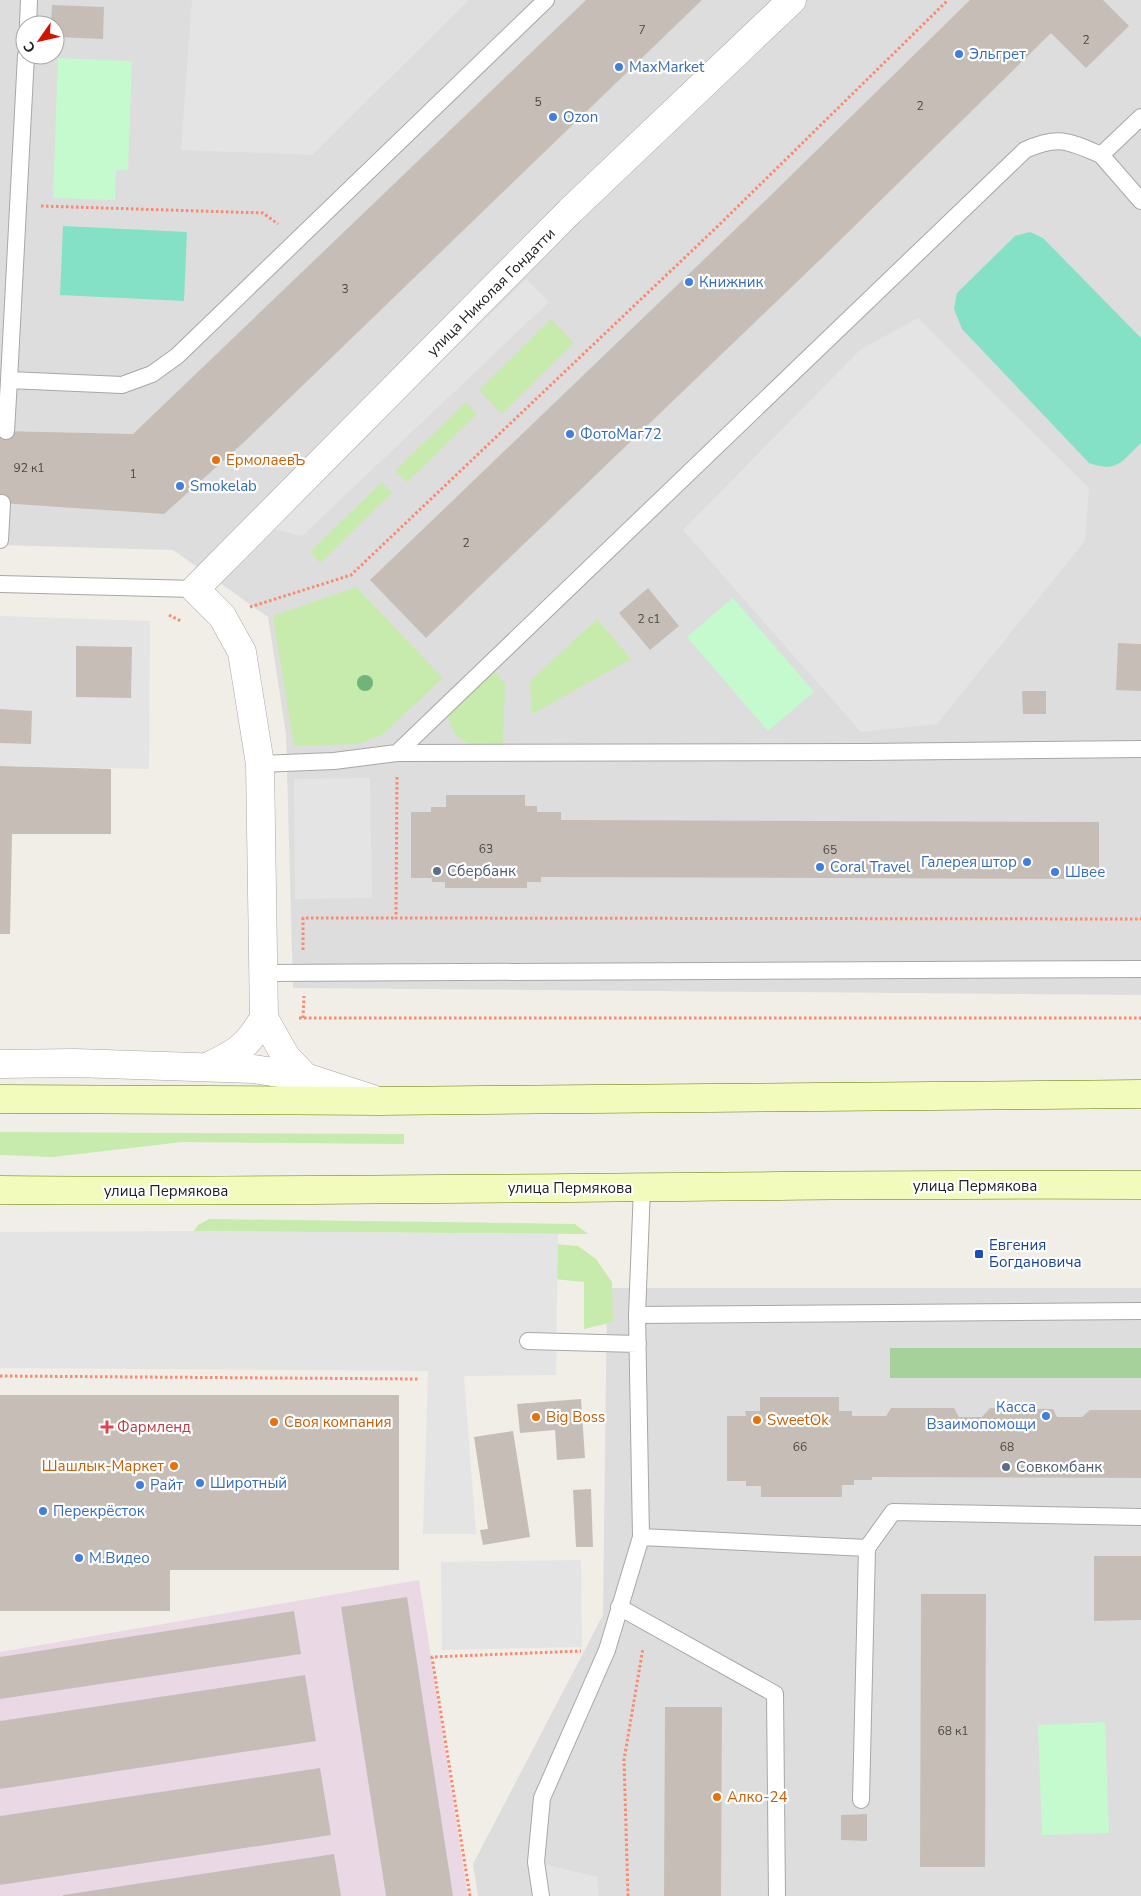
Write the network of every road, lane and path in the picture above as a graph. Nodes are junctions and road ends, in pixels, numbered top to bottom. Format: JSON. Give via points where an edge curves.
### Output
{"nodes":[{"id":1,"x":29,"y":0,"type":"edge"},
{"id":2,"x":546,"y":0,"type":"edge"},
{"id":3,"x":792,"y":0,"type":"edge"},
{"id":4,"x":948,"y":0,"type":"edge"},
{"id":5,"x":28,"y":15,"type":"edge"},
{"id":6,"x":25,"y":65,"type":"edge"},
{"id":7,"x":1141,"y":117,"type":"edge"},
{"id":8,"x":1101,"y":155,"type":"junction"},
{"id":9,"x":1141,"y":201,"type":"edge"},
{"id":10,"x":18,"y":205,"type":"junction"},
{"id":11,"x":299,"y":239,"type":"junction"},
{"id":12,"x":9,"y":380,"type":"junction"},
{"id":13,"x":6,"y":431,"type":"dead end"},
{"id":14,"x":2,"y":503,"type":"dead end"},
{"id":15,"x":0,"y":540,"type":"edge"},
{"id":16,"x":0,"y":584,"type":"edge"},
{"id":17,"x":195,"y":589,"type":"junction"},
{"id":18,"x":163,"y":614,"type":"dead end"},
{"id":19,"x":222,"y":616,"type":"junction"},
{"id":20,"x":187,"y":625,"type":"dead end"},
{"id":21,"x":1141,"y":749,"type":"edge"},
{"id":22,"x":397,"y":753,"type":"junction"},
{"id":23,"x":260,"y":764,"type":"junction"},
{"id":24,"x":396,"y":918,"type":"junction"},
{"id":25,"x":1141,"y":918,"type":"edge"},
{"id":26,"x":1141,"y":969,"type":"edge"},
{"id":27,"x":263,"y":973,"type":"junction"},
{"id":28,"x":304,"y":973,"type":"junction"},
{"id":29,"x":264,"y":1018,"type":"junction"},
{"id":30,"x":303,"y":1018,"type":"junction"},
{"id":31,"x":1141,"y":1018,"type":"edge"},
{"id":32,"x":0,"y":1064,"type":"edge"},
{"id":33,"x":206,"y":1067,"type":"junction"},
{"id":34,"x":305,"y":1077,"type":"junction"},
{"id":35,"x":1138,"y":1095,"type":"edge"},
{"id":36,"x":0,"y":1099,"type":"edge"},
{"id":37,"x":379,"y":1101,"type":"junction"},
{"id":38,"x":1136,"y":1183,"type":"edge"},
{"id":39,"x":642,"y":1188,"type":"junction"},
{"id":40,"x":0,"y":1190,"type":"edge"},
{"id":41,"x":1141,"y":1311,"type":"edge"},
{"id":42,"x":637,"y":1315,"type":"junction"},
{"id":43,"x":528,"y":1342,"type":"dead end"},
{"id":44,"x":638,"y":1344,"type":"junction"},
{"id":45,"x":0,"y":1376,"type":"edge"},
{"id":46,"x":418,"y":1379,"type":"dead end"},
{"id":47,"x":1141,"y":1517,"type":"edge"},
{"id":48,"x":641,"y":1536,"type":"junction"},
{"id":49,"x":867,"y":1548,"type":"junction"},
{"id":50,"x":619,"y":1606,"type":"junction"},
{"id":51,"x":648,"y":1623,"type":"junction"},
{"id":52,"x":606,"y":1650,"type":"junction"},
{"id":53,"x":861,"y":1800,"type":"dead end"},
{"id":54,"x":470,"y":1896,"type":"edge"},
{"id":55,"x":541,"y":1896,"type":"edge"},
{"id":56,"x":628,"y":1896,"type":"edge"},
{"id":57,"x":777,"y":1896,"type":"edge"}],
"edges":[{"from":1,"to":5,"type":"lane"},
{"from":2,"to":11,"type":"lane"},
{"from":3,"to":17,"type":"street","name":"улица Николая Гондатти","via":[[570,211]]},
{"from":4,"to":19,"type":"path","via":[[705,238],[351,574]]},
{"from":6,"to":10,"type":"lane"},
{"from":7,"to":8,"type":"lane"},
{"from":8,"to":9,"type":"lane"},
{"from":8,"to":22,"type":"lane","via":[[1070,142],[1046,141],[1025,150]]},
{"from":10,"to":11,"type":"path","via":[[264,213]]},
{"from":10,"to":12,"type":"lane"},
{"from":11,"to":12,"type":"lane","via":[[177,356],[152,374],[122,385]]},
{"from":12,"to":13,"type":"lane"},
{"from":14,"to":15,"type":"lane"},
{"from":16,"to":17,"type":"lane"},
{"from":17,"to":19,"type":"street"},
{"from":18,"to":20,"type":"path","via":[[173,615]]},
{"from":19,"to":23,"type":"street","via":[[242,652]]},
{"from":21,"to":22,"type":"lane"},
{"from":22,"to":23,"type":"lane","via":[[334,761]]},
{"from":22,"to":24,"type":"path"},
{"from":23,"to":27,"type":"street"},
{"from":24,"to":25,"type":"path"},
{"from":24,"to":28,"type":"path","via":[[303,918]]},
{"from":26,"to":28,"type":"lane"},
{"from":27,"to":28,"type":"lane"},
{"from":27,"to":29,"type":"street"},
{"from":28,"to":30,"type":"path"},
{"from":29,"to":30,"type":"path"},
{"from":29,"to":33,"type":"street","via":[[251,1039],[235,1054]]},
{"from":29,"to":34,"type":"street","via":[[286,1057]]},
{"from":30,"to":31,"type":"path"},
{"from":32,"to":33,"type":"street"},
{"from":33,"to":34,"type":"street","via":[[254,1069]]},
{"from":34,"to":37,"type":"street"},
{"from":35,"to":37,"type":"main road"},
{"from":36,"to":37,"type":"main road"},
{"from":38,"to":39,"type":"main road","name":"улица Пермякова"},
{"from":39,"to":40,"type":"main road","name":"улица Пермякова"},
{"from":39,"to":42,"type":"lane"},
{"from":41,"to":42,"type":"lane"},
{"from":42,"to":44,"type":"lane"},
{"from":43,"to":44,"type":"lane"},
{"from":44,"to":48,"type":"lane"},
{"from":45,"to":46,"type":"path"},
{"from":47,"to":49,"type":"lane","via":[[893,1512]]},
{"from":48,"to":49,"type":"lane"},
{"from":48,"to":50,"type":"lane"},
{"from":49,"to":53,"type":"lane"},
{"from":50,"to":51,"type":"lane"},
{"from":50,"to":52,"type":"lane"},
{"from":51,"to":56,"type":"path","via":[[624,1760]]},
{"from":51,"to":57,"type":"lane","via":[[775,1694]]},
{"from":52,"to":54,"type":"path","via":[[432,1657]]},
{"from":52,"to":55,"type":"lane","via":[[542,1798],[536,1862]]}]}
